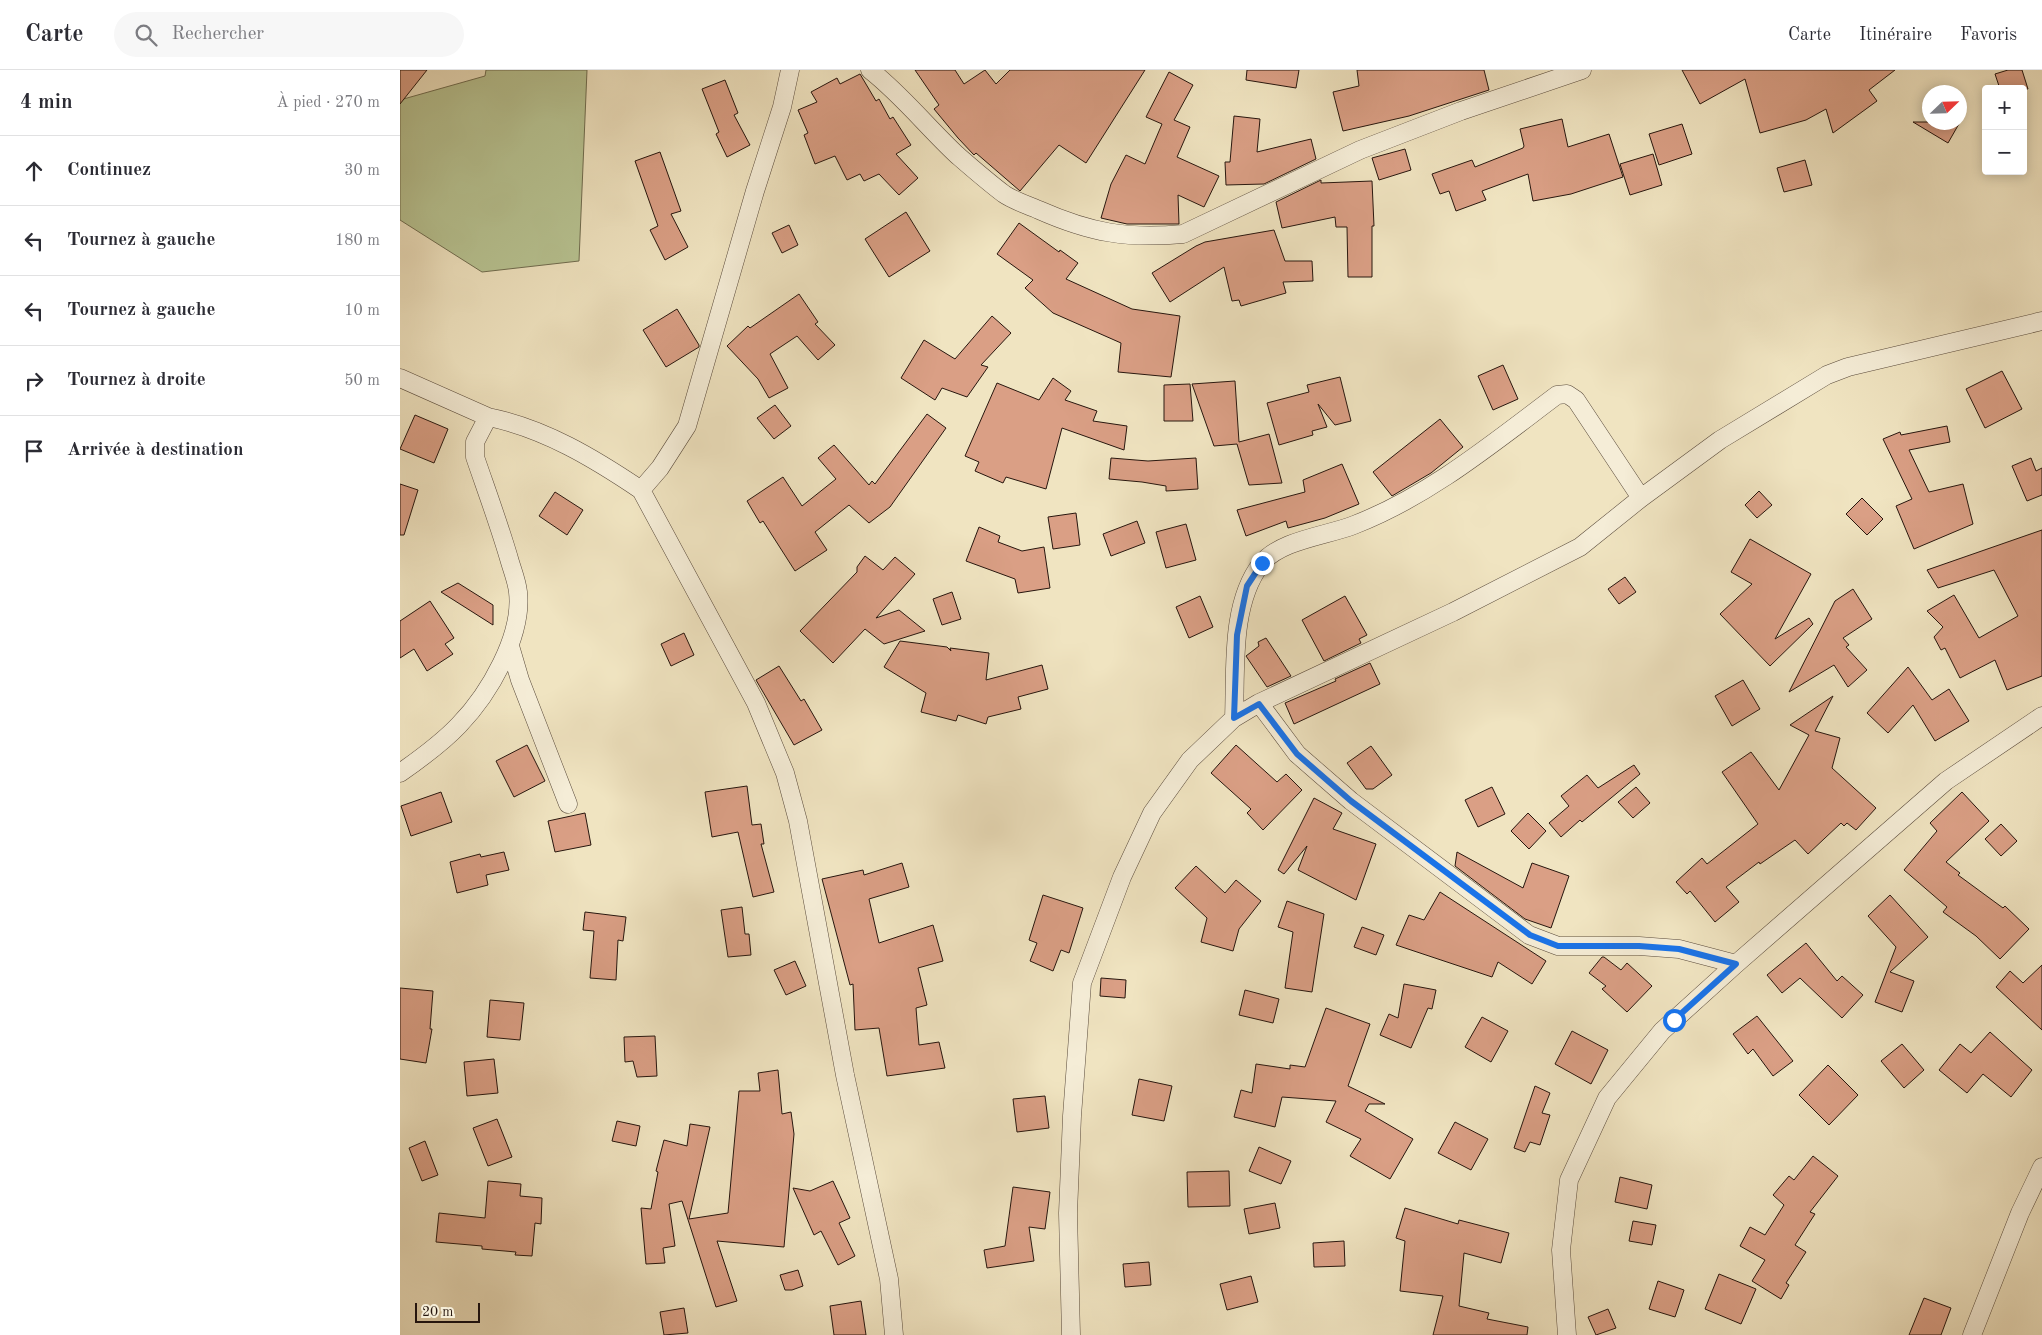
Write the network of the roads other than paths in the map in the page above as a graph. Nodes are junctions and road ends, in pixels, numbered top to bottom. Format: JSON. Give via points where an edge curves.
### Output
{"nodes":[{"id":1,"x":790,"y":70,"type":"edge"},
{"id":2,"x":870,"y":70,"type":"edge"},
{"id":3,"x":1582,"y":70,"type":"edge"},
{"id":4,"x":2042,"y":321,"type":"edge"},
{"id":5,"x":400,"y":378,"type":"edge"},
{"id":6,"x":488,"y":417,"type":"junction"},
{"id":7,"x":641,"y":490,"type":"junction"},
{"id":8,"x":1641,"y":498,"type":"junction"},
{"id":9,"x":510,"y":646,"type":"junction"},
{"id":10,"x":1259,"y":704,"type":"junction"},
{"id":11,"x":2042,"y":716,"type":"edge"},
{"id":12,"x":1234,"y":718,"type":"junction"},
{"id":13,"x":400,"y":773,"type":"edge"},
{"id":14,"x":568,"y":804,"type":"dead end"},
{"id":15,"x":1736,"y":964,"type":"junction"},
{"id":16,"x":2042,"y":1168,"type":"edge"},
{"id":17,"x":894,"y":1335,"type":"edge"},
{"id":18,"x":1071,"y":1335,"type":"edge"},
{"id":19,"x":1567,"y":1335,"type":"edge"},
{"id":20,"x":1972,"y":1335,"type":"edge"}],
"edges":[{"from":1,"to":7,"type":"street","via":[[782,107],[687,426],[660,468]]},
{"from":2,"to":3,"type":"street","via":[[892,87],[956,154],[1005,194],[1066,222],[1097,231],[1155,236],[1183,234],[1360,150]]},
{"from":4,"to":8,"type":"street","via":[[1848,367],[1827,375],[1720,440]]},
{"from":5,"to":6,"type":"street"},
{"from":6,"to":7,"type":"street","via":[[521,426],[574,449]]},
{"from":6,"to":9,"type":"street","via":[[475,442],[475,457],[518,592],[517,622]]},
{"from":7,"to":17,"type":"street","via":[[756,703],[785,772],[798,822],[845,1075],[889,1278]]},
{"from":8,"to":10,"type":"street","via":[[1580,547],[1453,612]]},
{"from":8,"to":12,"type":"street","via":[[1576,400],[1567,394],[1557,395],[1458,468],[1413,496],[1354,526],[1278,550],[1262,563],[1247,586],[1237,635]]},
{"from":9,"to":13,"type":"street","via":[[487,688],[460,724]]},
{"from":9,"to":14,"type":"street"},
{"from":10,"to":12,"type":"street"},
{"from":10,"to":15,"type":"street","via":[[1297,754],[1351,801],[1530,935],[1558,946],[1679,949]]},
{"from":11,"to":15,"type":"street","via":[[1946,781]]},
{"from":12,"to":18,"type":"street","via":[[1190,760],[1152,813],[1122,877],[1082,982],[1068,1212]]},
{"from":15,"to":19,"type":"street","via":[[1662,1032],[1607,1098],[1569,1180],[1561,1250]]},
{"from":16,"to":20,"type":"street","via":[[2020,1213]]}]}
